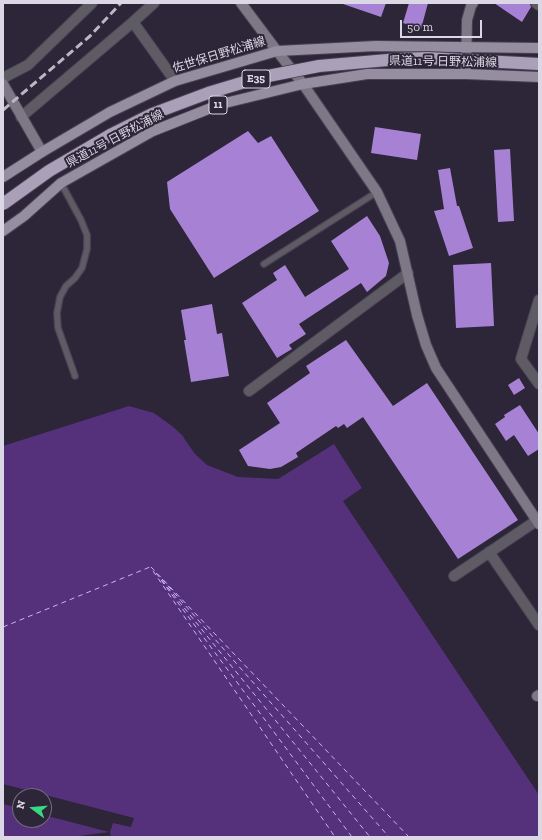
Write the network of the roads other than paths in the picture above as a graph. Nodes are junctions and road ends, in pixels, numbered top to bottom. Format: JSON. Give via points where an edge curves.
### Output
{"nodes":[{"id":1,"x":92,"y":3,"type":"edge"},
{"id":2,"x":154,"y":3,"type":"edge"},
{"id":3,"x":241,"y":3,"type":"edge"},
{"id":4,"x":536,"y":3,"type":"edge"},
{"id":5,"x":469,"y":4,"type":"edge"},
{"id":6,"x":539,"y":5,"type":"edge"},
{"id":7,"x":133,"y":22,"type":"junction"},
{"id":8,"x":466,"y":47,"type":"junction"},
{"id":9,"x":539,"y":48,"type":"edge"},
{"id":10,"x":277,"y":51,"type":"junction"},
{"id":11,"x":539,"y":64,"type":"edge"},
{"id":12,"x":466,"y":74,"type":"junction"},
{"id":13,"x":539,"y":77,"type":"edge"},
{"id":14,"x":3,"y":78,"type":"edge"},
{"id":15,"x":175,"y":81,"type":"junction"},
{"id":16,"x":3,"y":84,"type":"edge"},
{"id":17,"x":303,"y":84,"type":"junction"},
{"id":18,"x":21,"y":116,"type":"junction"},
{"id":19,"x":42,"y":152,"type":"junction"},
{"id":20,"x":3,"y":177,"type":"edge"},
{"id":21,"x":61,"y":183,"type":"junction"},
{"id":22,"x":377,"y":192,"type":"junction"},
{"id":23,"x":3,"y":204,"type":"edge"},
{"id":24,"x":3,"y":231,"type":"edge"},
{"id":25,"x":264,"y":264,"type":"dead end"},
{"id":26,"x":408,"y":273,"type":"junction"},
{"id":27,"x":539,"y":300,"type":"edge"},
{"id":28,"x":75,"y":376,"type":"dead end"},
{"id":29,"x":539,"y":384,"type":"edge"},
{"id":30,"x":249,"y":391,"type":"dead end"},
{"id":31,"x":538,"y":522,"type":"edge"},
{"id":32,"x":489,"y":552,"type":"junction"},
{"id":33,"x":454,"y":576,"type":"dead end"},
{"id":34,"x":539,"y":625,"type":"edge"}],
"edges":[{"from":1,"to":14,"type":"street","via":[[28,65]]},
{"from":2,"to":7,"type":"street"},
{"from":3,"to":10,"type":"street"},
{"from":4,"to":6,"type":"street"},
{"from":5,"to":8,"type":"street"},
{"from":7,"to":15,"type":"street"},
{"from":7,"to":18,"type":"street"},
{"from":8,"to":9,"type":"main road","name":"県道11号 日野松浦線"},
{"from":8,"to":10,"type":"main road","name":"佐世保日野松浦線","via":[[376,46]]},
{"from":8,"to":12,"type":"street"},
{"from":10,"to":15,"type":"main road","name":"佐世保日野松浦線"},
{"from":10,"to":17,"type":"street"},
{"from":11,"to":23,"type":"highway","number":"E35","bridge":true,"via":[[427,58],[398,59],[319,66],[258,78],[152,114],[49,171]]},
{"from":12,"to":13,"type":"main road","name":"県道11号 日野松浦線","number":"11"},
{"from":12,"to":17,"type":"main road","name":"県道11号 日野松浦線","number":"11","via":[[367,74]]},
{"from":15,"to":19,"type":"main road","name":"佐世保日野松浦線","via":[[110,112]]},
{"from":16,"to":18,"type":"street"},
{"from":17,"to":21,"type":"main road","name":"県道11号 日野松浦線","number":"11","via":[[222,104],[153,131]]},
{"from":17,"to":22,"type":"street"},
{"from":18,"to":19,"type":"street"},
{"from":19,"to":20,"type":"main road","name":"佐世保日野松浦線"},
{"from":21,"to":24,"type":"main road","name":"県道11号 日野松浦線","number":"11"},
{"from":21,"to":28,"type":"lane","via":[[87,235],[82,268],[66,286],[60,297],[57,313],[58,328]]},
{"from":22,"to":25,"type":"lane"},
{"from":22,"to":26,"type":"street","via":[[400,241]]},
{"from":26,"to":30,"type":"street"},
{"from":26,"to":31,"type":"street","via":[[426,345],[436,368]]},
{"from":27,"to":29,"type":"street","via":[[521,359]]},
{"from":31,"to":32,"type":"street"},
{"from":32,"to":33,"type":"street"},
{"from":32,"to":34,"type":"street"}]}
